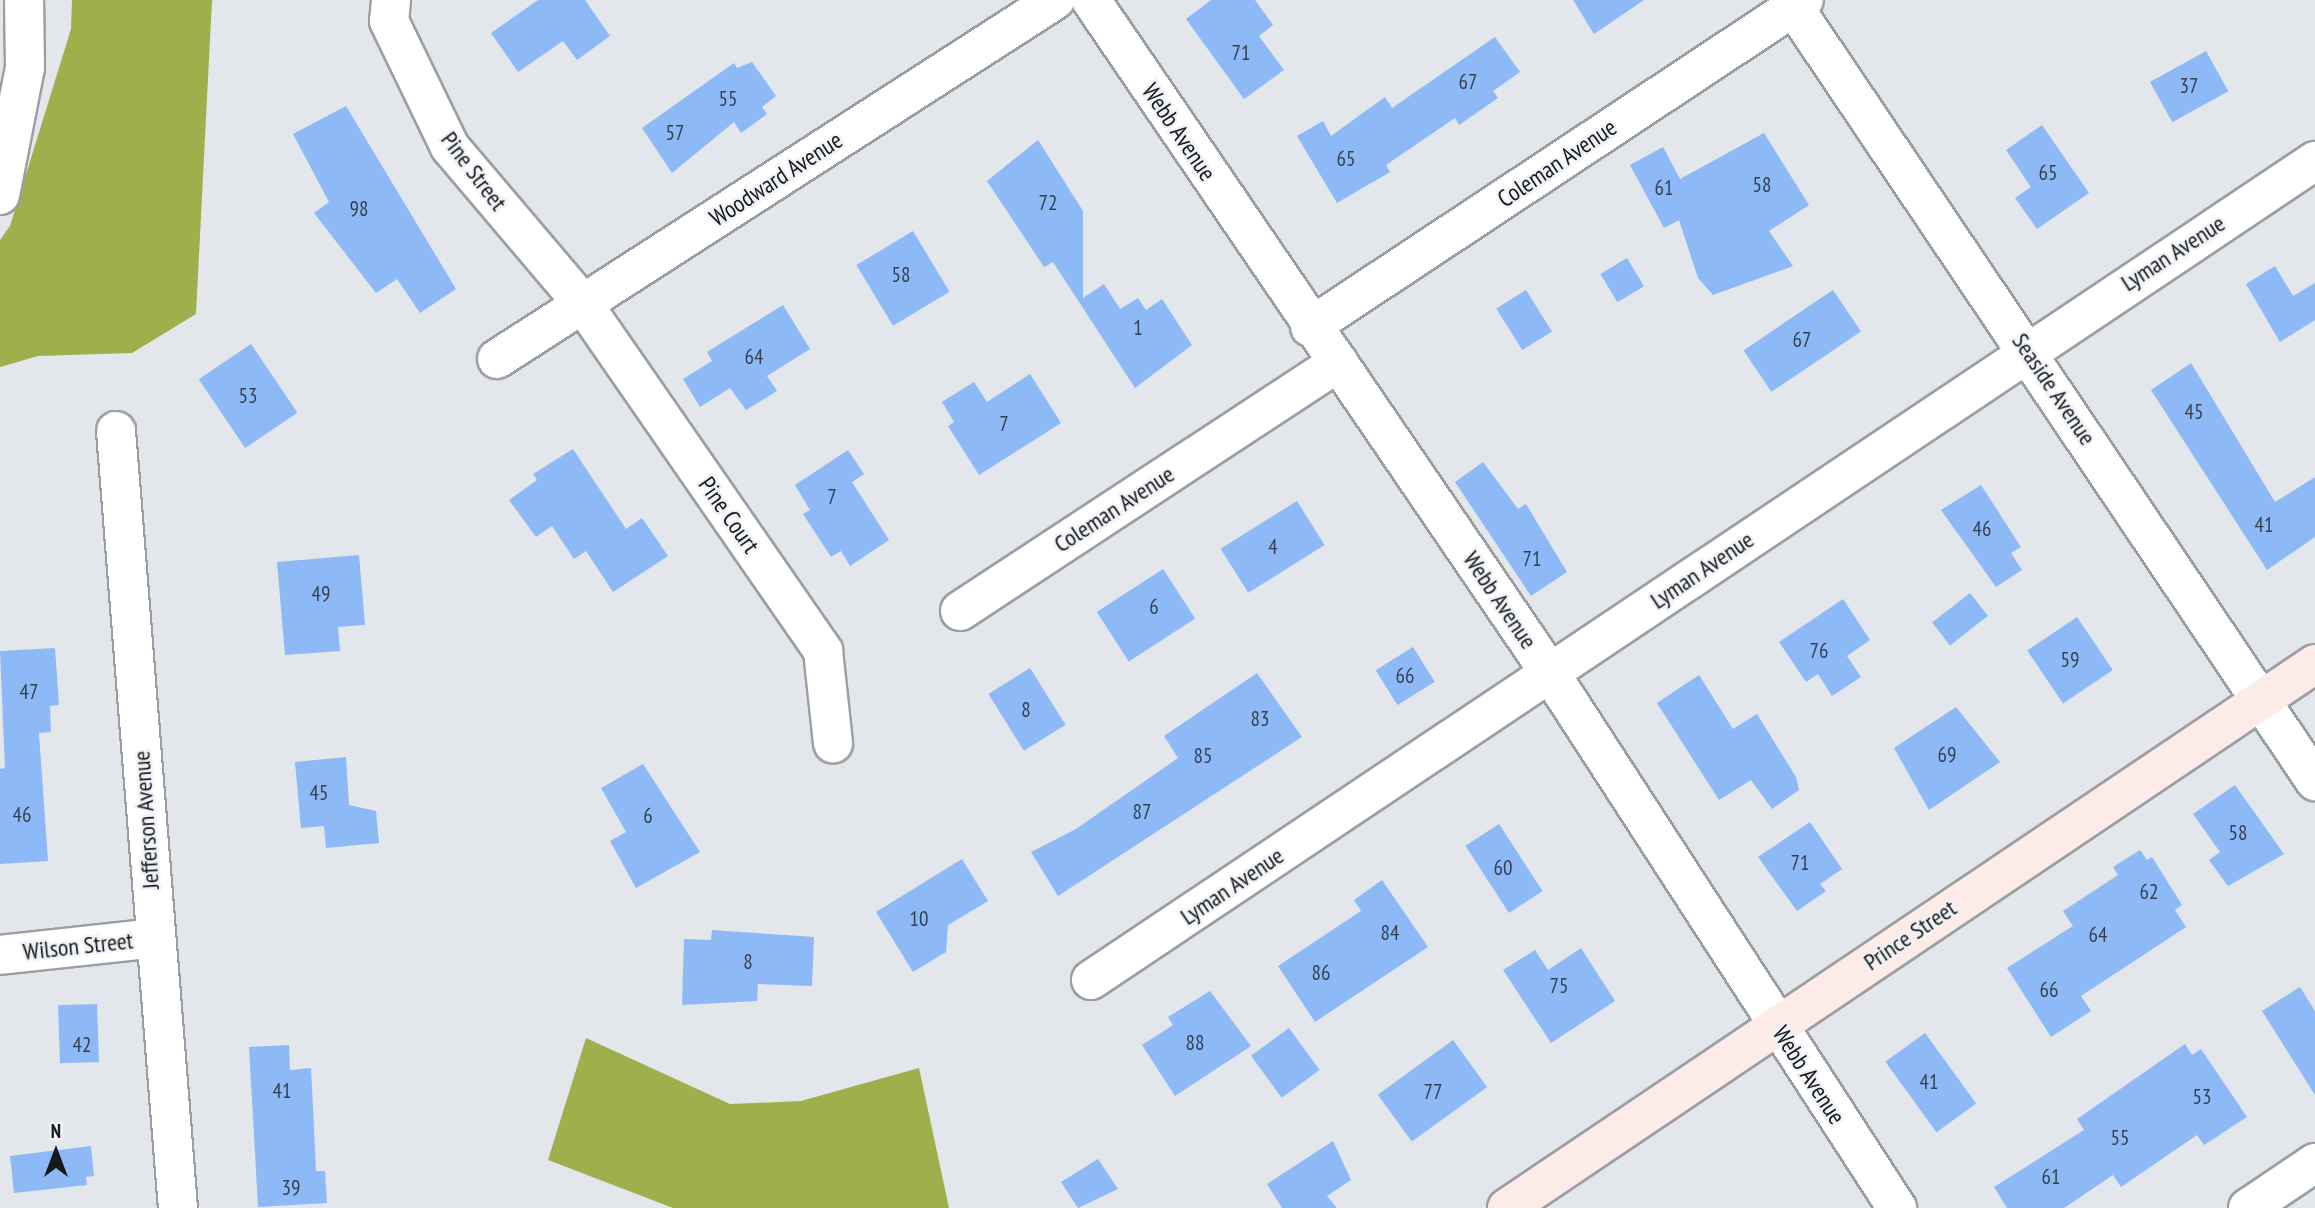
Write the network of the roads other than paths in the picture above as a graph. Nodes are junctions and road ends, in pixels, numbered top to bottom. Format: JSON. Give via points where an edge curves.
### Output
{"nodes":[{"id":1,"x":24,"y":0,"type":"edge"},
{"id":2,"x":1055,"y":0,"type":"edge"},
{"id":3,"x":1091,"y":0,"type":"edge"},
{"id":4,"x":1796,"y":2,"type":"edge"},
{"id":5,"x":390,"y":11,"type":"edge"},
{"id":6,"x":2315,"y":161,"type":"edge"},
{"id":7,"x":0,"y":195,"type":"edge"},
{"id":8,"x":583,"y":304,"type":"junction"},
{"id":9,"x":1310,"y":327,"type":"junction"},
{"id":10,"x":2026,"y":349,"type":"junction"},
{"id":11,"x":498,"y":359,"type":"dead end"},
{"id":12,"x":1339,"y":362,"type":"junction"},
{"id":13,"x":116,"y":431,"type":"dead end"},
{"id":14,"x":960,"y":611,"type":"dead end"},
{"id":15,"x":2315,"y":664,"type":"edge"},
{"id":16,"x":1550,"y":673,"type":"junction"},
{"id":17,"x":2263,"y":699,"type":"junction"},
{"id":18,"x":833,"y":743,"type":"dead end"},
{"id":19,"x":2315,"y":780,"type":"edge"},
{"id":20,"x":156,"y":937,"type":"junction"},
{"id":21,"x":0,"y":955,"type":"edge"},
{"id":22,"x":1091,"y":980,"type":"dead end"},
{"id":23,"x":1776,"y":1025,"type":"junction"},
{"id":24,"x":2315,"y":1163,"type":"edge"},
{"id":25,"x":178,"y":1208,"type":"edge"},
{"id":26,"x":1507,"y":1208,"type":"edge"},
{"id":27,"x":1897,"y":1208,"type":"edge"},
{"id":28,"x":2248,"y":1208,"type":"edge"}],
"edges":[{"from":1,"to":7,"type":"street","via":[[25,68]]},
{"from":2,"to":8,"type":"street","name":"Woodward Avenue"},
{"from":3,"to":9,"type":"street","name":"Webb Avenue"},
{"from":4,"to":9,"type":"street","name":"Coleman Avenue"},
{"from":4,"to":10,"type":"street","name":"Seaside Avenue"},
{"from":5,"to":8,"type":"street","name":"Pine Street","via":[[450,147]]},
{"from":6,"to":10,"type":"street","name":"Lyman Avenue"},
{"from":8,"to":11,"type":"street","name":"Woodward Avenue"},
{"from":8,"to":18,"type":"street","name":"Pine Court","via":[[823,651]]},
{"from":9,"to":12,"type":"street","name":"Webb Avenue"},
{"from":10,"to":16,"type":"street","name":"Lyman Avenue"},
{"from":10,"to":17,"type":"street","name":"Seaside Avenue"},
{"from":12,"to":14,"type":"street","name":"Coleman Avenue"},
{"from":12,"to":16,"type":"street","name":"Webb Avenue"},
{"from":13,"to":20,"type":"street","name":"Jefferson Avenue"},
{"from":15,"to":17,"type":"street","name":"Prince Street"},
{"from":16,"to":22,"type":"street","name":"Lyman Avenue"},
{"from":16,"to":23,"type":"street","name":"Webb Avenue"},
{"from":17,"to":19,"type":"street","name":"Seaside Avenue"},
{"from":17,"to":23,"type":"street","name":"Prince Street"},
{"from":20,"to":21,"type":"street","name":"Wilson Street"},
{"from":20,"to":25,"type":"street","name":"Jefferson Avenue"},
{"from":23,"to":26,"type":"street","name":"Prince Street"},
{"from":23,"to":27,"type":"street","name":"Webb Avenue"},
{"from":24,"to":28,"type":"street"}]}
